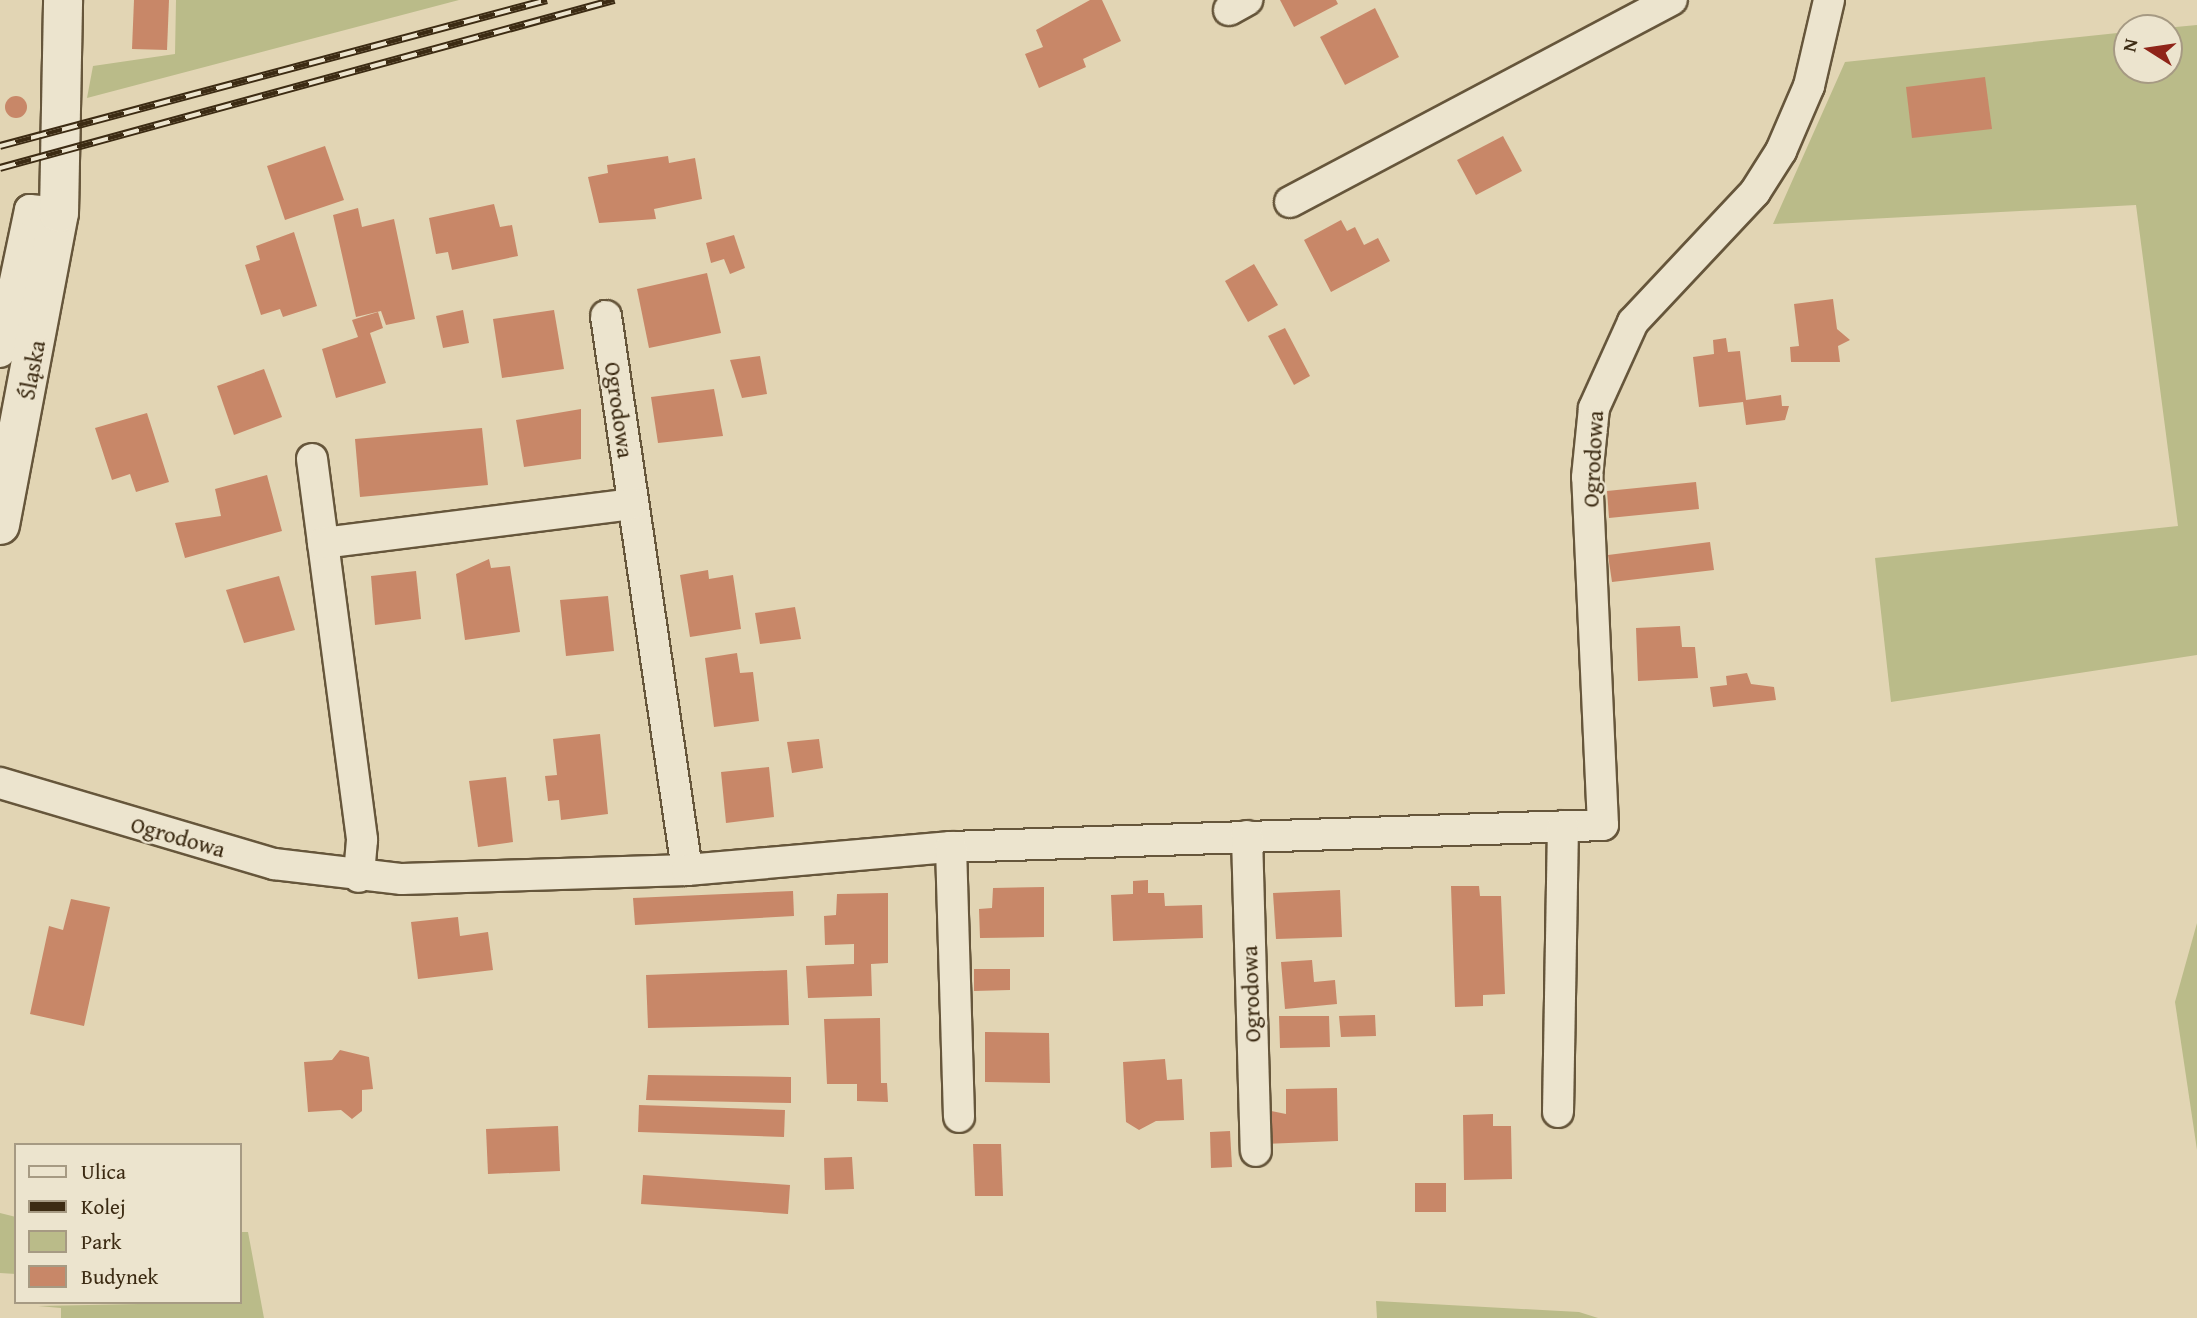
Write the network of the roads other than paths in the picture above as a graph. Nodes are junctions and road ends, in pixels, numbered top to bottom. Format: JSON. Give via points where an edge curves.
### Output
{"nodes":[{"id":1,"x":62,"y":0,"type":"edge"},
{"id":2,"x":1672,"y":0,"type":"edge"},
{"id":3,"x":1829,"y":0,"type":"edge"},
{"id":4,"x":1290,"y":202,"type":"dead end"},
{"id":5,"x":59,"y":213,"type":"junction"},
{"id":6,"x":606,"y":316,"type":"dead end"},
{"id":7,"x":0,"y":352,"type":"edge"},
{"id":8,"x":312,"y":459,"type":"dead end"},
{"id":9,"x":633,"y":504,"type":"junction"},
{"id":10,"x":0,"y":526,"type":"edge"},
{"id":11,"x":323,"y":542,"type":"junction"},
{"id":12,"x":0,"y":783,"type":"edge"},
{"id":13,"x":1563,"y":826,"type":"junction"},
{"id":14,"x":1247,"y":836,"type":"junction"},
{"id":15,"x":950,"y":847,"type":"junction"},
{"id":16,"x":687,"y":870,"type":"junction"},
{"id":17,"x":359,"y":877,"type":"junction"},
{"id":18,"x":1558,"y":1112,"type":"dead end"},
{"id":19,"x":959,"y":1117,"type":"dead end"},
{"id":20,"x":1256,"y":1151,"type":"dead end"}],
"edges":[{"from":1,"to":5,"type":"street","name":"Śląska"},
{"from":2,"to":4,"type":"street"},
{"from":3,"to":13,"type":"street","name":"Ogrodowa","via":[[1805,98],[1781,151],[1755,192],[1633,322],[1600,386],[1587,477],[1602,825]]},
{"from":5,"to":7,"type":"street","name":"Śląska","via":[[30,210]]},
{"from":5,"to":10,"type":"street","name":"Śląska"},
{"from":6,"to":9,"type":"street","name":"Ogrodowa"},
{"from":8,"to":11,"type":"street"},
{"from":9,"to":11,"type":"street"},
{"from":9,"to":16,"type":"street","name":"Ogrodowa"},
{"from":11,"to":17,"type":"street","via":[[362,840]]},
{"from":12,"to":17,"type":"street","name":"Ogrodowa","via":[[250,858]]},
{"from":13,"to":14,"type":"street","name":"Ogrodowa"},
{"from":13,"to":18,"type":"street"},
{"from":14,"to":15,"type":"street","name":"Ogrodowa"},
{"from":14,"to":20,"type":"street","name":"Ogrodowa"},
{"from":15,"to":16,"type":"street","name":"Ogrodowa"},
{"from":15,"to":19,"type":"street"},
{"from":16,"to":17,"type":"street","name":"Ogrodowa"}]}
